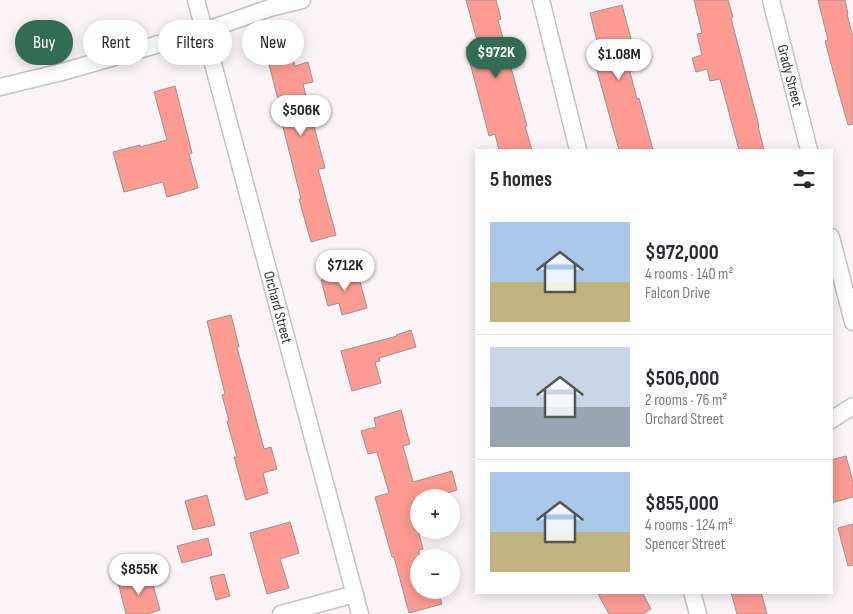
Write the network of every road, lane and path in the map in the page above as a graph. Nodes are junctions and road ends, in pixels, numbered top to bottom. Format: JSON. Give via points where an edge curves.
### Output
{"nodes":[{"id":1,"x":196,"y":0,"type":"edge"},
{"id":2,"x":302,"y":0,"type":"edge"},
{"id":3,"x":540,"y":0,"type":"edge"},
{"id":4,"x":771,"y":0,"type":"edge"},
{"id":5,"x":201,"y":20,"type":"edge"},
{"id":6,"x":232,"y":21,"type":"edge"},
{"id":7,"x":158,"y":44,"type":"edge"},
{"id":8,"x":213,"y":65,"type":"edge"},
{"id":9,"x":0,"y":87,"type":"edge"},
{"id":10,"x":578,"y":149,"type":"edge"},
{"id":11,"x":809,"y":149,"type":"edge"},
{"id":12,"x":833,"y":245,"type":"edge"},
{"id":13,"x":853,"y":322,"type":"edge"},
{"id":14,"x":853,"y":406,"type":"edge"},
{"id":15,"x":833,"y":419,"type":"edge"},
{"id":16,"x":355,"y":594,"type":"junction"},
{"id":17,"x":693,"y":594,"type":"edge"},
{"id":18,"x":281,"y":614,"type":"edge"},
{"id":19,"x":360,"y":614,"type":"edge"},
{"id":20,"x":698,"y":614,"type":"edge"}],
"edges":[{"from":1,"to":5,"type":"street","name":"Orchard Street"},
{"from":2,"to":6,"type":"street"},
{"from":3,"to":10,"type":"street"},
{"from":4,"to":11,"type":"street","name":"Grady Street"},
{"from":7,"to":9,"type":"street"},
{"from":8,"to":16,"type":"street","name":"Orchard Street"},
{"from":12,"to":13,"type":"street"},
{"from":14,"to":15,"type":"street"},
{"from":16,"to":18,"type":"street"},
{"from":16,"to":19,"type":"street","name":"Orchard Street"},
{"from":17,"to":20,"type":"street"}]}
